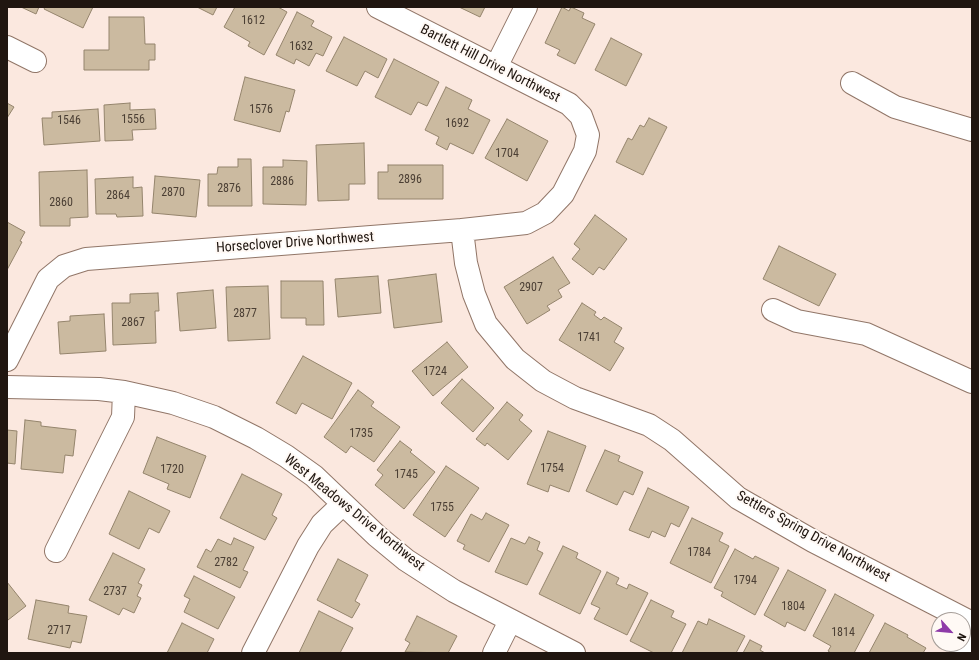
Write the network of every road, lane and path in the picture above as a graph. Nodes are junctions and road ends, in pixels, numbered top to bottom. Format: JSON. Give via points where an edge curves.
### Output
{"nodes":[{"id":1,"x":378,"y":7,"type":"edge"},
{"id":2,"x":526,"y":7,"type":"edge"},
{"id":3,"x":7,"y":47,"type":"edge"},
{"id":4,"x":35,"y":61,"type":"dead end"},
{"id":5,"x":496,"y":67,"type":"junction"},
{"id":6,"x":852,"y":83,"type":"dead end"},
{"id":7,"x":972,"y":130,"type":"edge"},
{"id":8,"x":588,"y":135,"type":"joint"},
{"id":9,"x":462,"y":230,"type":"junction"},
{"id":10,"x":773,"y":310,"type":"dead end"},
{"id":11,"x":7,"y":360,"type":"edge"},
{"id":12,"x":972,"y":382,"type":"edge"},
{"id":13,"x":7,"y":387,"type":"edge"},
{"id":14,"x":124,"y":392,"type":"junction"},
{"id":15,"x":343,"y":504,"type":"junction"},
{"id":16,"x":56,"y":551,"type":"dead end"},
{"id":17,"x":510,"y":621,"type":"junction"},
{"id":18,"x":972,"y":623,"type":"edge"},
{"id":19,"x":972,"y":633,"type":"edge"},
{"id":20,"x":253,"y":653,"type":"edge"},
{"id":21,"x":494,"y":653,"type":"edge"},
{"id":22,"x":574,"y":653,"type":"edge"},
{"id":23,"x":961,"y":653,"type":"edge"}],
"edges":[{"from":1,"to":5,"type":"street","name":"Bartlett Hill Drive Northwest"},
{"from":2,"to":5,"type":"street"},
{"from":3,"to":4,"type":"street"},
{"from":5,"to":8,"type":"street","name":"Bartlett Hill Drive Northwest","via":[[569,104],[582,116]]},
{"from":6,"to":7,"type":"street","via":[[895,107]]},
{"from":8,"to":9,"type":"street","name":"Horseclover Drive Northwest","via":[[585,151],[563,194],[545,213],[526,223]]},
{"from":9,"to":11,"type":"street","name":"Horseclover Drive Northwest","via":[[86,259],[64,266],[48,279]]},
{"from":9,"to":18,"type":"street","name":"Settlers Spring Drive Northwest","via":[[466,263],[474,294],[486,324],[515,359],[543,381],[575,398],[649,426],[672,440],[738,498],[813,541]]},
{"from":10,"to":12,"type":"street","via":[[797,321],[866,334]]},
{"from":13,"to":14,"type":"street","name":"West Meadows Drive Northwest"},
{"from":14,"to":15,"type":"street","name":"West Meadows Drive Northwest","via":[[173,403],[214,417],[256,438],[314,476]]},
{"from":14,"to":16,"type":"street","via":[[123,417]]},
{"from":15,"to":17,"type":"street","name":"West Meadows Drive Northwest","via":[[406,560],[454,591]]},
{"from":15,"to":20,"type":"street","via":[[322,524],[308,546]]},
{"from":17,"to":21,"type":"street"},
{"from":17,"to":22,"type":"street","name":"West Meadows Drive Northwest"},
{"from":19,"to":23,"type":"street"}]}
